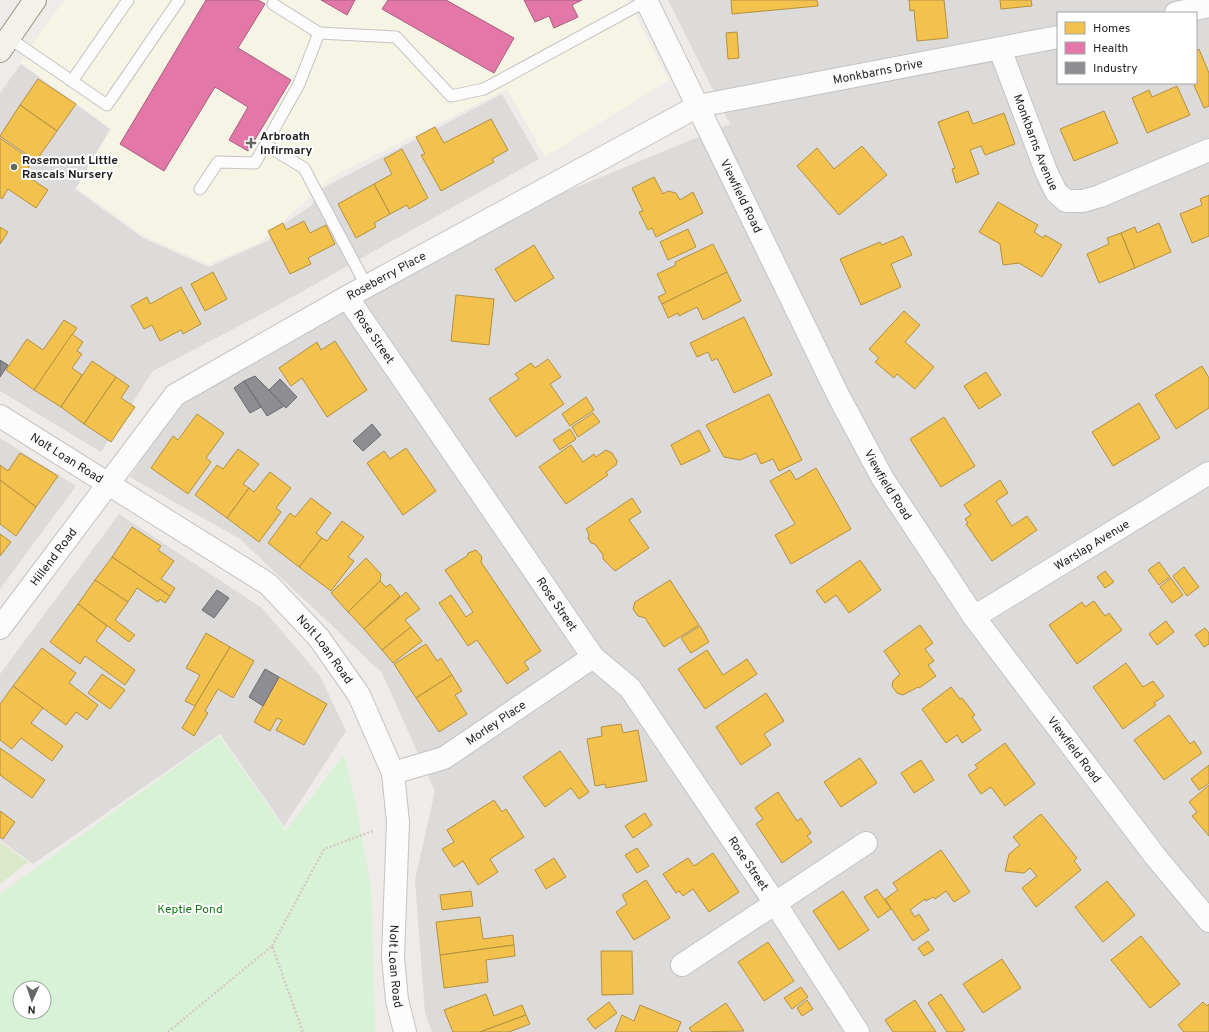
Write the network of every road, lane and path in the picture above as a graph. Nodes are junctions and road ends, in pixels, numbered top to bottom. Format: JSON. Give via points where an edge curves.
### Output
{"nodes":[{"id":1,"x":35,"y":0,"type":"edge"},
{"id":2,"x":128,"y":0,"type":"edge"},
{"id":3,"x":179,"y":0,"type":"edge"},
{"id":4,"x":646,"y":1,"type":"edge"},
{"id":5,"x":273,"y":4,"type":"dead end"},
{"id":6,"x":1209,"y":6,"type":"edge"},
{"id":7,"x":1181,"y":12,"type":"edge"},
{"id":8,"x":319,"y":33,"type":"junction"},
{"id":9,"x":1057,"y":37,"type":"edge"},
{"id":10,"x":5,"y":45,"type":"edge"},
{"id":11,"x":1000,"y":49,"type":"junction"},
{"id":12,"x":72,"y":81,"type":"junction"},
{"id":13,"x":698,"y":106,"type":"junction"},
{"id":14,"x":266,"y":145,"type":"junction"},
{"id":15,"x":1209,"y":150,"type":"edge"},
{"id":16,"x":200,"y":189,"type":"dead end"},
{"id":17,"x":367,"y":287,"type":"junction"},
{"id":18,"x":347,"y":297,"type":"junction"},
{"id":19,"x":0,"y":416,"type":"edge"},
{"id":20,"x":1209,"y":473,"type":"edge"},
{"id":21,"x":106,"y":484,"type":"junction"},
{"id":22,"x":974,"y":617,"type":"junction"},
{"id":23,"x":0,"y":628,"type":"edge"},
{"id":24,"x":593,"y":657,"type":"junction"},
{"id":25,"x":393,"y":773,"type":"junction"},
{"id":26,"x":398,"y":822,"type":"junction"},
{"id":27,"x":866,"y":843,"type":"dead end"},
{"id":28,"x":775,"y":904,"type":"junction"},
{"id":29,"x":1209,"y":921,"type":"edge"},
{"id":30,"x":272,"y":946,"type":"junction"},
{"id":31,"x":682,"y":965,"type":"dead end"},
{"id":32,"x":168,"y":1032,"type":"edge"},
{"id":33,"x":303,"y":1032,"type":"edge"},
{"id":34,"x":405,"y":1032,"type":"edge"},
{"id":35,"x":858,"y":1032,"type":"edge"}],
"edges":[{"from":1,"to":10,"type":"main road"},
{"from":2,"to":12,"type":"lane"},
{"from":3,"to":12,"type":"lane","via":[[107,105]]},
{"from":4,"to":8,"type":"lane","via":[[484,89],[451,96],[396,37]]},
{"from":4,"to":13,"type":"street","name":"Viewfield Road"},
{"from":5,"to":8,"type":"lane"},
{"from":6,"to":7,"type":"street"},
{"from":8,"to":14,"type":"lane","via":[[299,84]]},
{"from":9,"to":11,"type":"street","name":"Monkbarns Drive"},
{"from":10,"to":12,"type":"lane"},
{"from":11,"to":13,"type":"street","name":"Monkbarns Drive"},
{"from":11,"to":15,"type":"street","name":"Monkbarns Avenue","via":[[1046,171],[1056,192],[1066,200],[1083,201],[1100,196]]},
{"from":13,"to":17,"type":"street","name":"Roseberry Place"},
{"from":13,"to":22,"type":"street","name":"Viewfield Road","via":[[839,397],[880,472]]},
{"from":14,"to":16,"type":"lane","via":[[255,163],[218,162]]},
{"from":14,"to":17,"type":"lane","via":[[304,168]]},
{"from":17,"to":18,"type":"street","name":"Roseberry Place"},
{"from":18,"to":21,"type":"street","name":"Roseberry Place","via":[[175,395]]},
{"from":18,"to":24,"type":"street","name":"Rose Street"},
{"from":19,"to":21,"type":"street","name":"Nolt Loan Road"},
{"from":20,"to":22,"type":"street","name":"Warslap Avenue"},
{"from":21,"to":23,"type":"street","name":"Hillend Road"},
{"from":21,"to":25,"type":"street","name":"Nolt Loan Road","via":[[268,584],[319,638],[359,695]]},
{"from":22,"to":29,"type":"street","name":"Viewfield Road","via":[[1155,856]]},
{"from":24,"to":25,"type":"street","name":"Morley Place","via":[[444,758]]},
{"from":24,"to":28,"type":"street","name":"Rose Street","via":[[630,688]]},
{"from":25,"to":26,"type":"street","name":"Nolt Loan Road"},
{"from":26,"to":30,"type":"path","via":[[324,849]]},
{"from":26,"to":34,"type":"street","name":"Nolt Loan Road","via":[[393,958],[397,1000]]},
{"from":27,"to":28,"type":"street","name":"Rose Street"},
{"from":28,"to":31,"type":"street","name":"Rose Street"},
{"from":28,"to":35,"type":"street","name":"Rose Street"},
{"from":30,"to":32,"type":"path"},
{"from":30,"to":33,"type":"path"}]}
